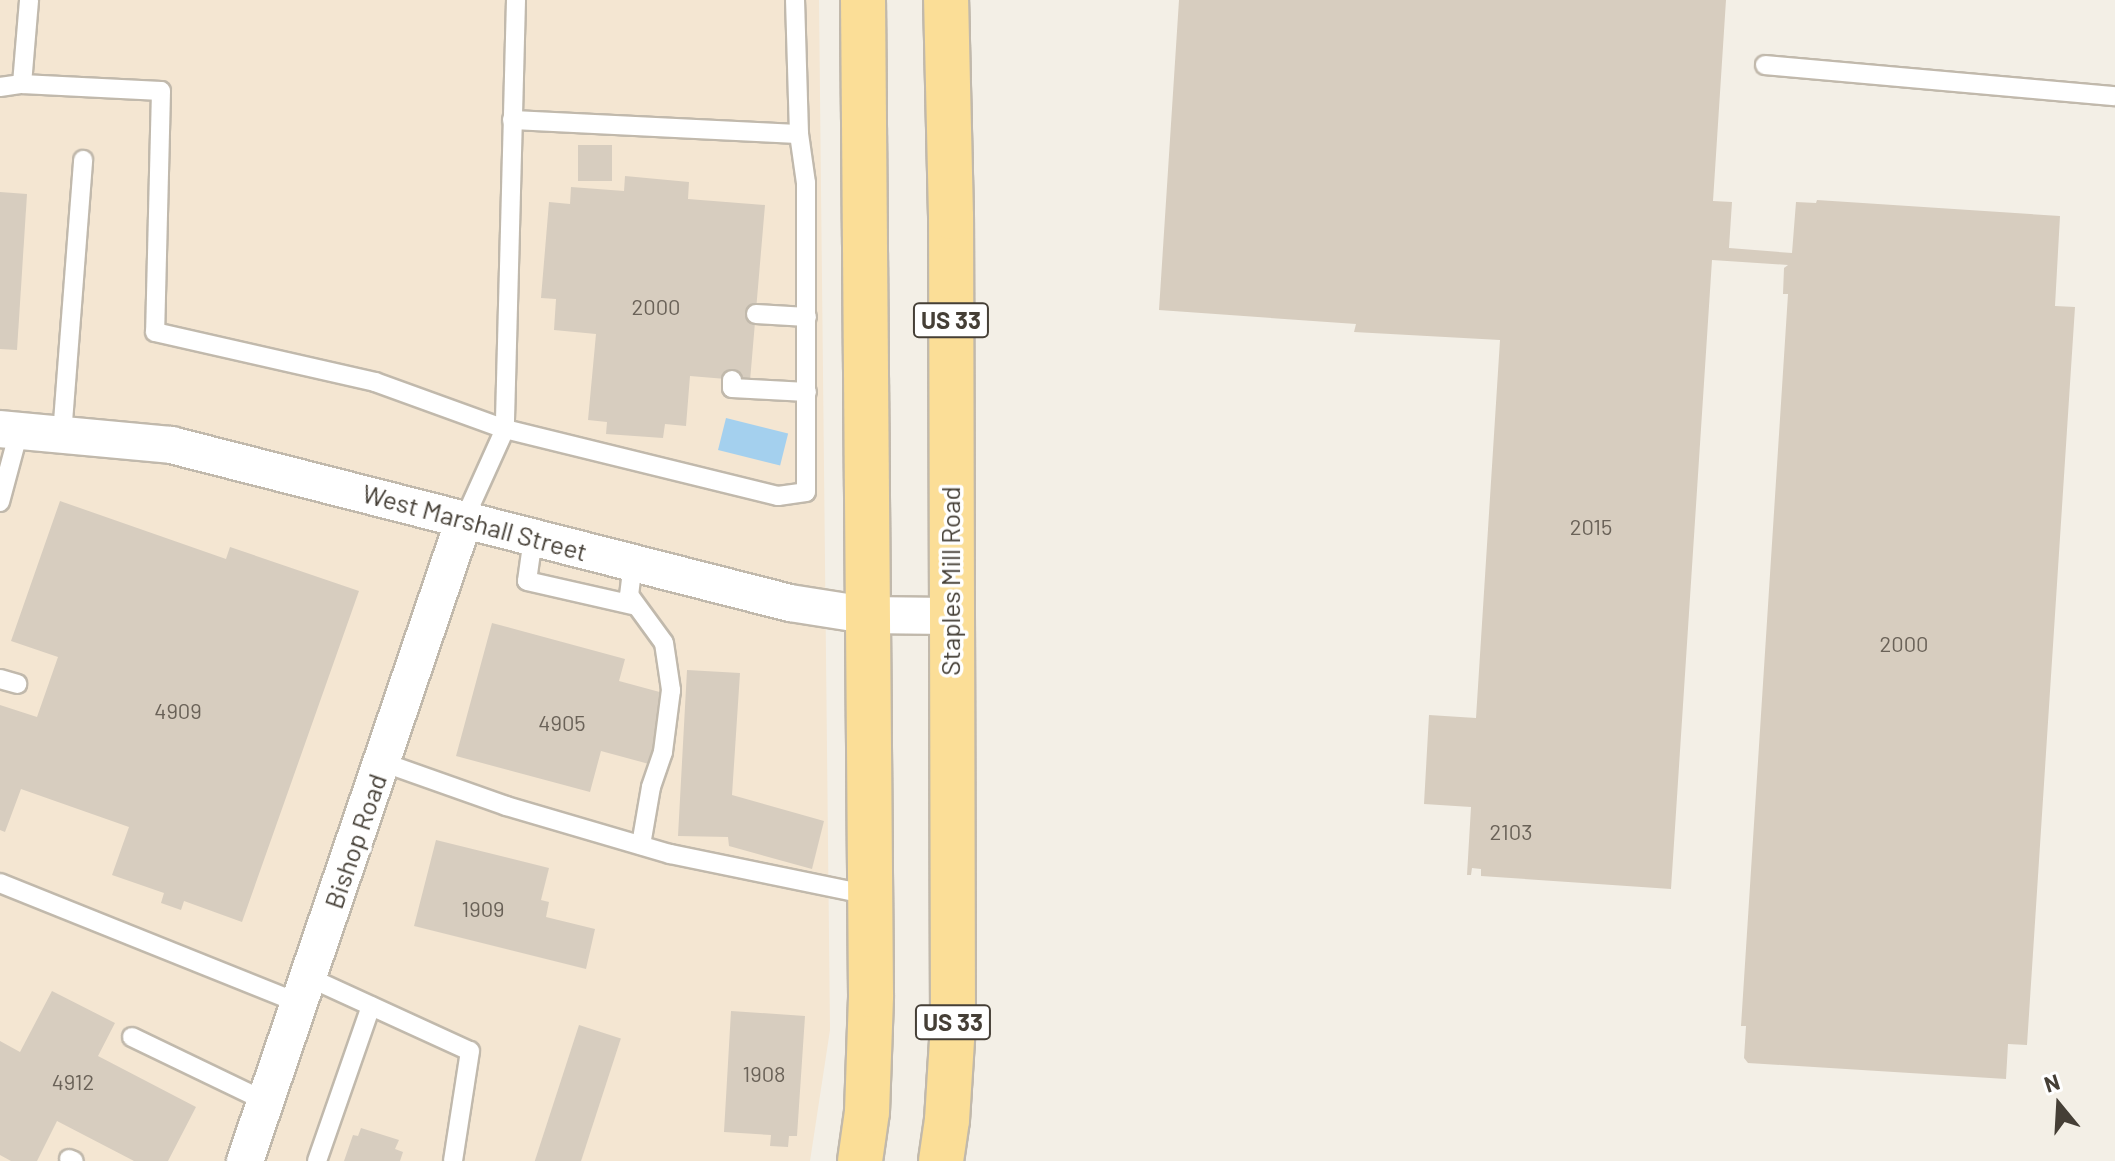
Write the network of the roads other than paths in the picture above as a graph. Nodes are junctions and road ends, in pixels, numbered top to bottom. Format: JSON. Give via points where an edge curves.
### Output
{"nodes":[{"id":1,"x":29,"y":0,"type":"edge"},
{"id":2,"x":516,"y":0,"type":"edge"},
{"id":3,"x":795,"y":0,"type":"edge"},
{"id":4,"x":863,"y":0,"type":"edge"},
{"id":5,"x":946,"y":0,"type":"edge"},
{"id":6,"x":1765,"y":65,"type":"dead end"},
{"id":7,"x":22,"y":84,"type":"junction"},
{"id":8,"x":0,"y":87,"type":"edge"},
{"id":9,"x":2115,"y":96,"type":"edge"},
{"id":10,"x":512,"y":120,"type":"junction"},
{"id":11,"x":799,"y":134,"type":"junction"},
{"id":12,"x":83,"y":160,"type":"dead end"},
{"id":13,"x":756,"y":314,"type":"dead end"},
{"id":14,"x":807,"y":317,"type":"junction"},
{"id":15,"x":732,"y":380,"type":"dead end"},
{"id":16,"x":807,"y":392,"type":"junction"},
{"id":17,"x":505,"y":429,"type":"junction"},
{"id":18,"x":10,"y":430,"type":"edge"},
{"id":19,"x":62,"y":435,"type":"junction"},
{"id":20,"x":0,"y":502,"type":"edge"},
{"id":21,"x":464,"y":520,"type":"junction"},
{"id":22,"x":533,"y":538,"type":"junction"},
{"id":23,"x":633,"y":563,"type":"junction"},
{"id":24,"x":633,"y":605,"type":"junction"},
{"id":25,"x":866,"y":615,"type":"junction"},
{"id":26,"x":949,"y":616,"type":"junction"},
{"id":27,"x":382,"y":762,"type":"junction"},
{"id":28,"x":641,"y":845,"type":"junction"},
{"id":29,"x":0,"y":883,"type":"edge"},
{"id":30,"x":870,"y":895,"type":"junction"},
{"id":31,"x":303,"y":990,"type":"junction"},
{"id":32,"x":371,"y":1006,"type":"junction"},
{"id":33,"x":132,"y":1037,"type":"dead end"},
{"id":34,"x":265,"y":1101,"type":"junction"},
{"id":35,"x":245,"y":1161,"type":"edge"},
{"id":36,"x":317,"y":1161,"type":"edge"},
{"id":37,"x":453,"y":1161,"type":"edge"},
{"id":38,"x":860,"y":1161,"type":"edge"},
{"id":39,"x":941,"y":1161,"type":"edge"}],
"edges":[{"from":1,"to":7,"type":"lane"},
{"from":2,"to":10,"type":"lane"},
{"from":3,"to":11,"type":"lane"},
{"from":4,"to":25,"type":"main road"},
{"from":5,"to":26,"type":"main road","name":"Staples Mill Road","number":"US 33"},
{"from":6,"to":9,"type":"lane"},
{"from":7,"to":8,"type":"lane"},
{"from":7,"to":17,"type":"lane","via":[[161,91],[155,332],[375,382]]},
{"from":10,"to":11,"type":"lane"},
{"from":10,"to":17,"type":"lane"},
{"from":11,"to":14,"type":"lane","via":[[806,183]]},
{"from":12,"to":19,"type":"lane"},
{"from":13,"to":14,"type":"lane"},
{"from":14,"to":16,"type":"lane"},
{"from":15,"to":16,"type":"lane","via":[[732,388]]},
{"from":16,"to":17,"type":"lane","via":[[806,492],[778,496]]},
{"from":17,"to":21,"type":"lane"},
{"from":18,"to":19,"type":"street","name":"West Marshall Street"},
{"from":18,"to":20,"type":"lane"},
{"from":19,"to":21,"type":"street","name":"West Marshall Street","via":[[171,445]]},
{"from":21,"to":22,"type":"street","name":"West Marshall Street"},
{"from":21,"to":27,"type":"street","name":"Bishop Road"},
{"from":22,"to":23,"type":"street","name":"West Marshall Street"},
{"from":22,"to":24,"type":"lane","via":[[527,581]]},
{"from":23,"to":24,"type":"lane"},
{"from":23,"to":25,"type":"street","name":"West Marshall Street","via":[[790,603]]},
{"from":24,"to":28,"type":"lane","via":[[664,643],[671,690]]},
{"from":25,"to":26,"type":"street","name":"West Marshall Street"},
{"from":25,"to":30,"type":"main road"},
{"from":26,"to":39,"type":"main road","name":"Staples Mill Road","number":"US 33","via":[[953,1024]]},
{"from":27,"to":28,"type":"lane","via":[[506,806]]},
{"from":27,"to":31,"type":"street","name":"Bishop Road"},
{"from":28,"to":30,"type":"lane"},
{"from":29,"to":31,"type":"lane"},
{"from":30,"to":38,"type":"main road","via":[[871,1052]]},
{"from":31,"to":32,"type":"lane"},
{"from":31,"to":34,"type":"street","name":"Bishop Road"},
{"from":32,"to":36,"type":"lane"},
{"from":32,"to":37,"type":"lane","via":[[470,1051]]},
{"from":33,"to":34,"type":"lane"},
{"from":34,"to":35,"type":"street","name":"Bishop Road"}]}
